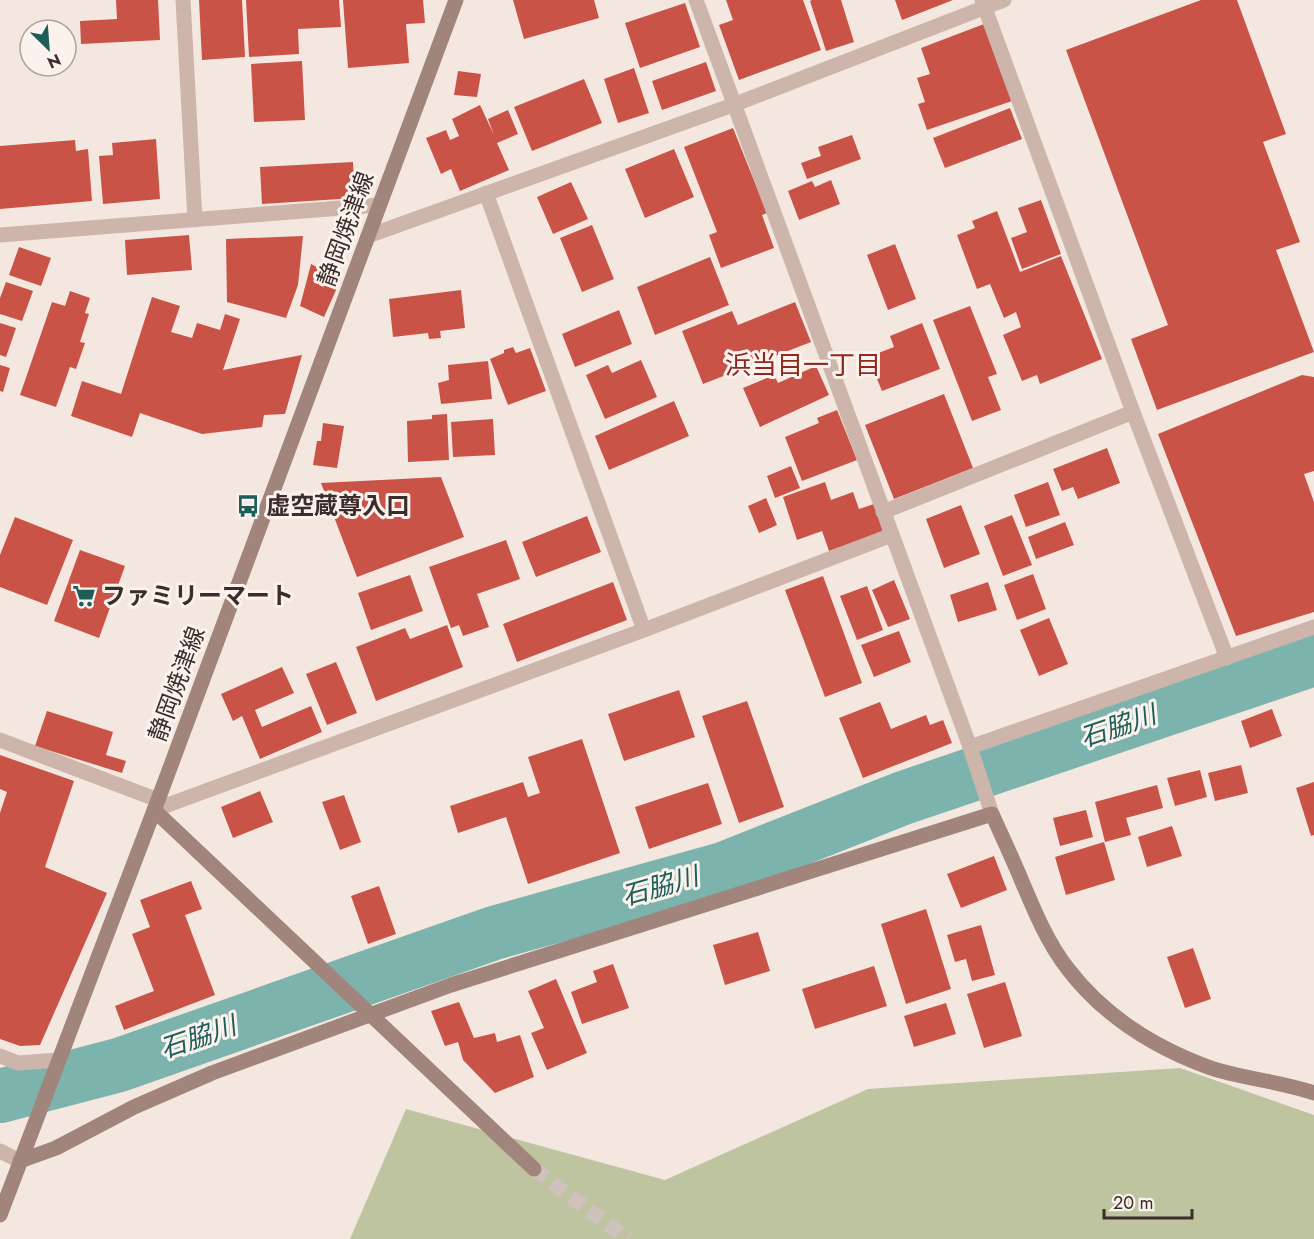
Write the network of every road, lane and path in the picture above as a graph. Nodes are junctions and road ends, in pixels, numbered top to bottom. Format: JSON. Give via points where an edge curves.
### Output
{"nodes":[{"id":1,"x":183,"y":0,"type":"edge"},
{"id":2,"x":456,"y":0,"type":"edge"},
{"id":3,"x":696,"y":0,"type":"edge"},
{"id":4,"x":1004,"y":0,"type":"edge"},
{"id":5,"x":983,"y":4,"type":"edge"},
{"id":6,"x":733,"y":105,"type":"junction"},
{"id":7,"x":486,"y":193,"type":"junction"},
{"id":8,"x":379,"y":205,"type":"junction"},
{"id":9,"x":195,"y":219,"type":"junction"},
{"id":10,"x":0,"y":235,"type":"edge"},
{"id":11,"x":368,"y":236,"type":"junction"},
{"id":12,"x":1133,"y":412,"type":"junction"},
{"id":13,"x":883,"y":512,"type":"junction"},
{"id":14,"x":892,"y":535,"type":"junction"},
{"id":15,"x":1314,"y":627,"type":"edge"},
{"id":16,"x":644,"y":630,"type":"junction"},
{"id":17,"x":1227,"y":658,"type":"junction"},
{"id":18,"x":0,"y":740,"type":"edge"},
{"id":19,"x":970,"y":747,"type":"junction"},
{"id":20,"x":156,"y":805,"type":"junction"},
{"id":21,"x":992,"y":814,"type":"junction"},
{"id":22,"x":365,"y":1009,"type":"junction"},
{"id":23,"x":0,"y":1056,"type":"edge"},
{"id":24,"x":57,"y":1064,"type":"junction"},
{"id":25,"x":1314,"y":1093,"type":"edge"},
{"id":26,"x":0,"y":1151,"type":"edge"},
{"id":27,"x":20,"y":1161,"type":"junction"},
{"id":28,"x":534,"y":1169,"type":"tunnel mouth"},
{"id":29,"x":0,"y":1215,"type":"edge"}],
"edges":[{"from":1,"to":9,"type":"street"},
{"from":2,"to":8,"type":"street","name":"静岡焼津線"},
{"from":3,"to":6,"type":"street"},
{"from":4,"to":5,"type":"street"},
{"from":5,"to":6,"type":"street"},
{"from":5,"to":12,"type":"street"},
{"from":6,"to":7,"type":"street"},
{"from":6,"to":13,"type":"street"},
{"from":7,"to":11,"type":"street"},
{"from":7,"to":16,"type":"street"},
{"from":8,"to":9,"type":"street"},
{"from":8,"to":11,"type":"street","name":"静岡焼津線"},
{"from":9,"to":10,"type":"street"},
{"from":11,"to":20,"type":"street","name":"静岡焼津線"},
{"from":12,"to":13,"type":"street"},
{"from":12,"to":17,"type":"street"},
{"from":13,"to":14,"type":"street"},
{"from":14,"to":16,"type":"street"},
{"from":14,"to":19,"type":"street"},
{"from":15,"to":17,"type":"street"},
{"from":16,"to":20,"type":"street"},
{"from":17,"to":19,"type":"street"},
{"from":18,"to":20,"type":"street"},
{"from":19,"to":21,"type":"street"},
{"from":20,"to":22,"type":"street"},
{"from":20,"to":24,"type":"street","name":"静岡焼津線"},
{"from":21,"to":22,"type":"street"},
{"from":21,"to":25,"type":"street","via":[[1040,922],[1067,968],[1095,1001],[1134,1031],[1172,1053],[1211,1068]]},
{"from":22,"to":27,"type":"street","via":[[134,1107],[56,1148]]},
{"from":22,"to":28,"type":"street"},
{"from":23,"to":24,"type":"street","via":[[18,1063]]},
{"from":24,"to":27,"type":"street","name":"静岡焼津線"},
{"from":26,"to":27,"type":"street"},
{"from":27,"to":29,"type":"street","name":"静岡焼津線"}]}
